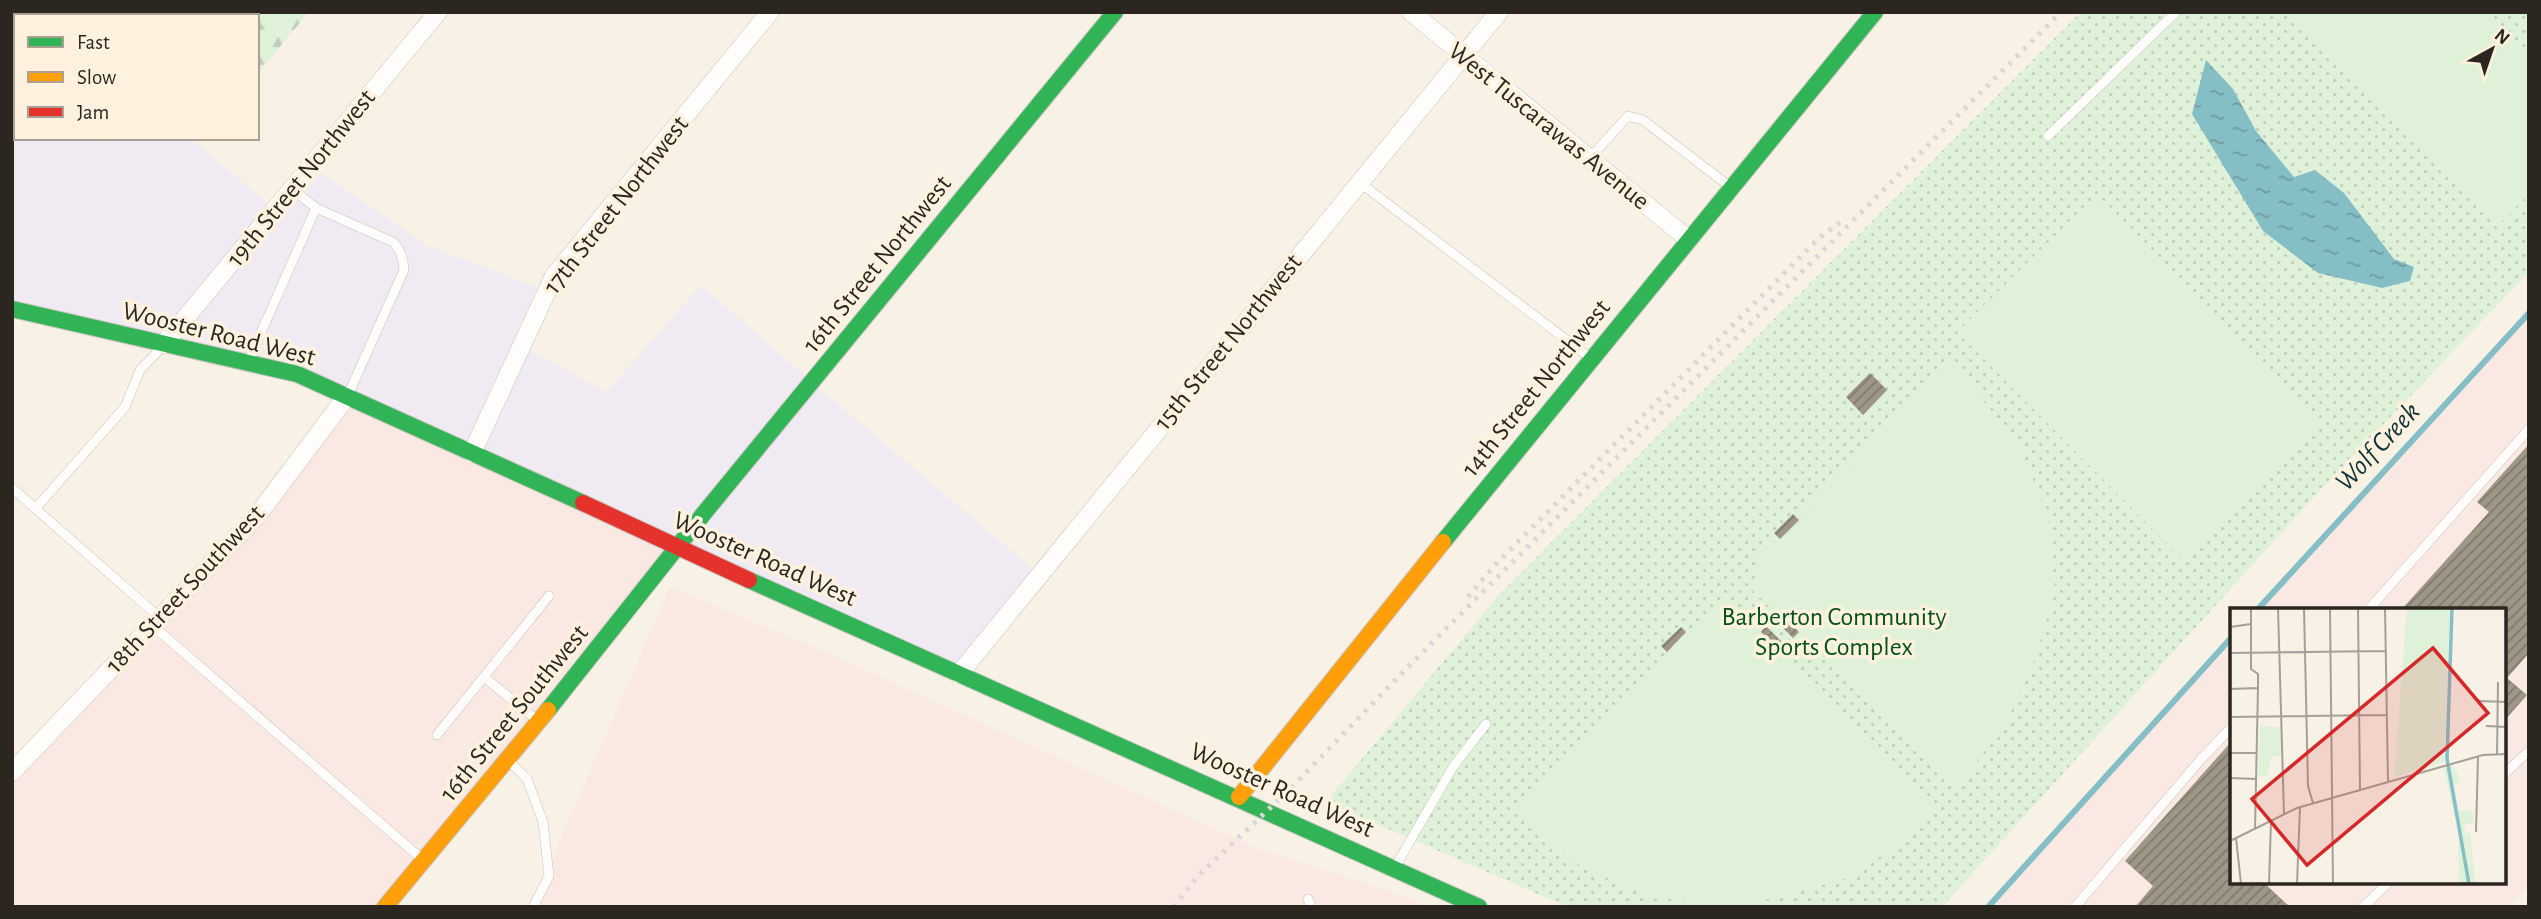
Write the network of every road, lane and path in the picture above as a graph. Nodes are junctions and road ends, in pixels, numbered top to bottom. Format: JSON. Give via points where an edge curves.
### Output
{"nodes":[{"id":1,"x":438,"y":12,"type":"edge"},
{"id":2,"x":770,"y":12,"type":"edge"},
{"id":3,"x":1115,"y":12,"type":"edge"},
{"id":4,"x":1411,"y":12,"type":"edge"},
{"id":5,"x":1499,"y":12,"type":"edge"},
{"id":6,"x":1875,"y":12,"type":"edge"},
{"id":7,"x":2176,"y":12,"type":"edge"},
{"id":8,"x":1463,"y":55,"type":"junction"},
{"id":9,"x":12,"y":94,"type":"edge"},
{"id":10,"x":12,"y":103,"type":"edge"},
{"id":11,"x":2048,"y":136,"type":"dead end"},
{"id":12,"x":1589,"y":159,"type":"junction"},
{"id":13,"x":1359,"y":182,"type":"junction"},
{"id":14,"x":1730,"y":187,"type":"junction"},
{"id":15,"x":292,"y":189,"type":"junction"},
{"id":16,"x":316,"y":208,"type":"junction"},
{"id":17,"x":1688,"y":239,"type":"junction"},
{"id":18,"x":12,"y":309,"type":"edge"},
{"id":19,"x":164,"y":344,"type":"junction"},
{"id":20,"x":1591,"y":359,"type":"junction"},
{"id":21,"x":247,"y":363,"type":"junction"},
{"id":22,"x":348,"y":396,"type":"junction"},
{"id":23,"x":2529,"y":429,"type":"edge"},
{"id":24,"x":472,"y":453,"type":"junction"},
{"id":25,"x":12,"y":488,"type":"edge"},
{"id":26,"x":36,"y":508,"type":"junction"},
{"id":27,"x":678,"y":548,"type":"junction"},
{"id":28,"x":549,"y":596,"type":"dead end"},
{"id":29,"x":2370,"y":608,"type":"edge"},
{"id":30,"x":155,"y":621,"type":"junction"},
{"id":31,"x":959,"y":674,"type":"junction"},
{"id":32,"x":484,"y":677,"type":"junction"},
{"id":33,"x":538,"y":721,"type":"junction"},
{"id":34,"x":1486,"y":724,"type":"dead end"},
{"id":35,"x":2230,"y":728,"type":"edge"},
{"id":36,"x":438,"y":735,"type":"dead end"},
{"id":37,"x":2529,"y":751,"type":"edge"},
{"id":38,"x":507,"y":759,"type":"junction"},
{"id":39,"x":12,"y":772,"type":"edge"},
{"id":40,"x":2506,"y":772,"type":"edge"},
{"id":41,"x":1239,"y":797,"type":"junction"},
{"id":42,"x":424,"y":862,"type":"junction"},
{"id":43,"x":1394,"y":868,"type":"junction"},
{"id":44,"x":2387,"y":884,"type":"edge"},
{"id":45,"x":385,"y":907,"type":"edge"},
{"id":46,"x":533,"y":907,"type":"edge"},
{"id":47,"x":1479,"y":907,"type":"edge"},
{"id":48,"x":2075,"y":907,"type":"edge"},
{"id":49,"x":2363,"y":907,"type":"edge"}],
"edges":[{"from":1,"to":15,"type":"street","name":"19th Street Northwest"},
{"from":2,"to":24,"type":"street","name":"17th Street Northwest","via":[[554,276]]},
{"from":3,"to":27,"type":"street","name":"16th Street Northwest"},
{"from":4,"to":8,"type":"street","name":"West Tuscarawas Avenue"},
{"from":5,"to":8,"type":"street","name":"15th Street Northwest"},
{"from":6,"to":14,"type":"street","name":"14th Street Northwest"},
{"from":7,"to":11,"type":"lane"},
{"from":8,"to":12,"type":"street","name":"West Tuscarawas Avenue"},
{"from":8,"to":13,"type":"street","name":"15th Street Northwest"},
{"from":9,"to":10,"type":"lane"},
{"from":12,"to":14,"type":"lane","via":[[1628,117],[1643,120]]},
{"from":12,"to":17,"type":"street","name":"West Tuscarawas Avenue"},
{"from":13,"to":20,"type":"lane"},
{"from":13,"to":31,"type":"street","name":"15th Street Northwest"},
{"from":14,"to":17,"type":"street","name":"14th Street Northwest"},
{"from":15,"to":16,"type":"lane"},
{"from":15,"to":19,"type":"street","name":"19th Street Northwest"},
{"from":16,"to":21,"type":"lane"},
{"from":16,"to":22,"type":"lane","via":[[393,242],[403,260],[404,270]]},
{"from":17,"to":20,"type":"street","name":"14th Street Northwest"},
{"from":18,"to":19,"type":"street","name":"Wooster Road West"},
{"from":19,"to":21,"type":"street","name":"Wooster Road West"},
{"from":19,"to":26,"type":"lane","via":[[140,370],[125,407]]},
{"from":20,"to":41,"type":"street","name":"14th Street Northwest"},
{"from":21,"to":22,"type":"street","name":"Wooster Road West","via":[[297,374]]},
{"from":22,"to":24,"type":"street","name":"Wooster Road West"},
{"from":22,"to":30,"type":"street","name":"18th Street Southwest","via":[[256,517]]},
{"from":23,"to":29,"type":"lane"},
{"from":24,"to":27,"type":"street","name":"Wooster Road West"},
{"from":25,"to":26,"type":"lane"},
{"from":26,"to":30,"type":"lane"},
{"from":27,"to":31,"type":"street","name":"Wooster Road West"},
{"from":27,"to":33,"type":"street","name":"16th Street Southwest"},
{"from":28,"to":32,"type":"lane"},
{"from":30,"to":39,"type":"street","name":"18th Street Southwest"},
{"from":30,"to":42,"type":"lane"},
{"from":31,"to":41,"type":"street","name":"Wooster Road West"},
{"from":32,"to":33,"type":"lane"},
{"from":32,"to":36,"type":"lane"},
{"from":33,"to":38,"type":"street","name":"16th Street Southwest"},
{"from":34,"to":43,"type":"lane","via":[[1453,767]]},
{"from":35,"to":48,"type":"lane"},
{"from":37,"to":40,"type":"lane"},
{"from":38,"to":42,"type":"street","name":"16th Street Southwest"},
{"from":38,"to":46,"type":"lane","via":[[527,779],[543,822],[549,876]]},
{"from":41,"to":43,"type":"street","name":"Wooster Road West"},
{"from":42,"to":45,"type":"street","name":"16th Street Southwest"},
{"from":43,"to":47,"type":"street","name":"Wooster Road West"},
{"from":44,"to":49,"type":"lane"}]}
